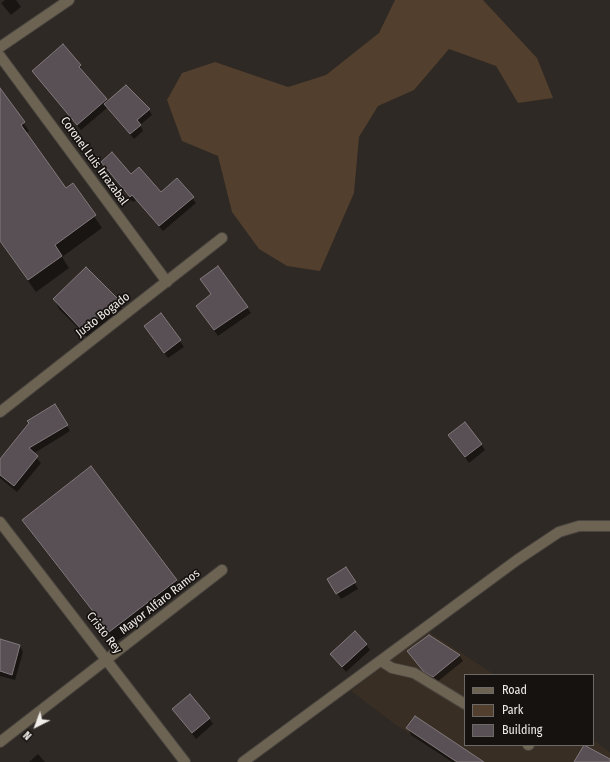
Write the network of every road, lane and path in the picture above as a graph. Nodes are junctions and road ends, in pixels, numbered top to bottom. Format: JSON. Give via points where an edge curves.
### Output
{"nodes":[{"id":1,"x":69,"y":0,"type":"edge"},
{"id":2,"x":0,"y":47,"type":"edge"},
{"id":3,"x":0,"y":56,"type":"edge"},
{"id":4,"x":222,"y":238,"type":"dead end"},
{"id":5,"x":166,"y":282,"type":"junction"},
{"id":6,"x":0,"y":412,"type":"edge"},
{"id":7,"x":0,"y":522,"type":"edge"},
{"id":8,"x":610,"y":526,"type":"edge"},
{"id":9,"x":222,"y":570,"type":"dead end"},
{"id":10,"x":108,"y":660,"type":"junction"},
{"id":11,"x":380,"y":661,"type":"junction"},
{"id":12,"x":464,"y":703,"type":"edge"},
{"id":13,"x":0,"y":742,"type":"edge"},
{"id":14,"x":185,"y":762,"type":"edge"},
{"id":15,"x":243,"y":762,"type":"edge"}],
"edges":[{"from":1,"to":2,"type":"street"},
{"from":3,"to":5,"type":"street","name":"Coronel Luis Irrazabal"},
{"from":4,"to":5,"type":"street","name":"Justo Bogado"},
{"from":5,"to":6,"type":"street","name":"Justo Bogado"},
{"from":7,"to":10,"type":"street","name":"Cristo Rey"},
{"from":8,"to":11,"type":"street","via":[[579,526],[559,532]]},
{"from":9,"to":10,"type":"street","name":"Mayor Alfaro Ramos"},
{"from":10,"to":13,"type":"street","name":"Mayor Alfaro Ramos"},
{"from":10,"to":14,"type":"street","name":"Cristo Rey"},
{"from":11,"to":12,"type":"street","via":[[392,668],[414,674]]},
{"from":11,"to":15,"type":"street"}]}
